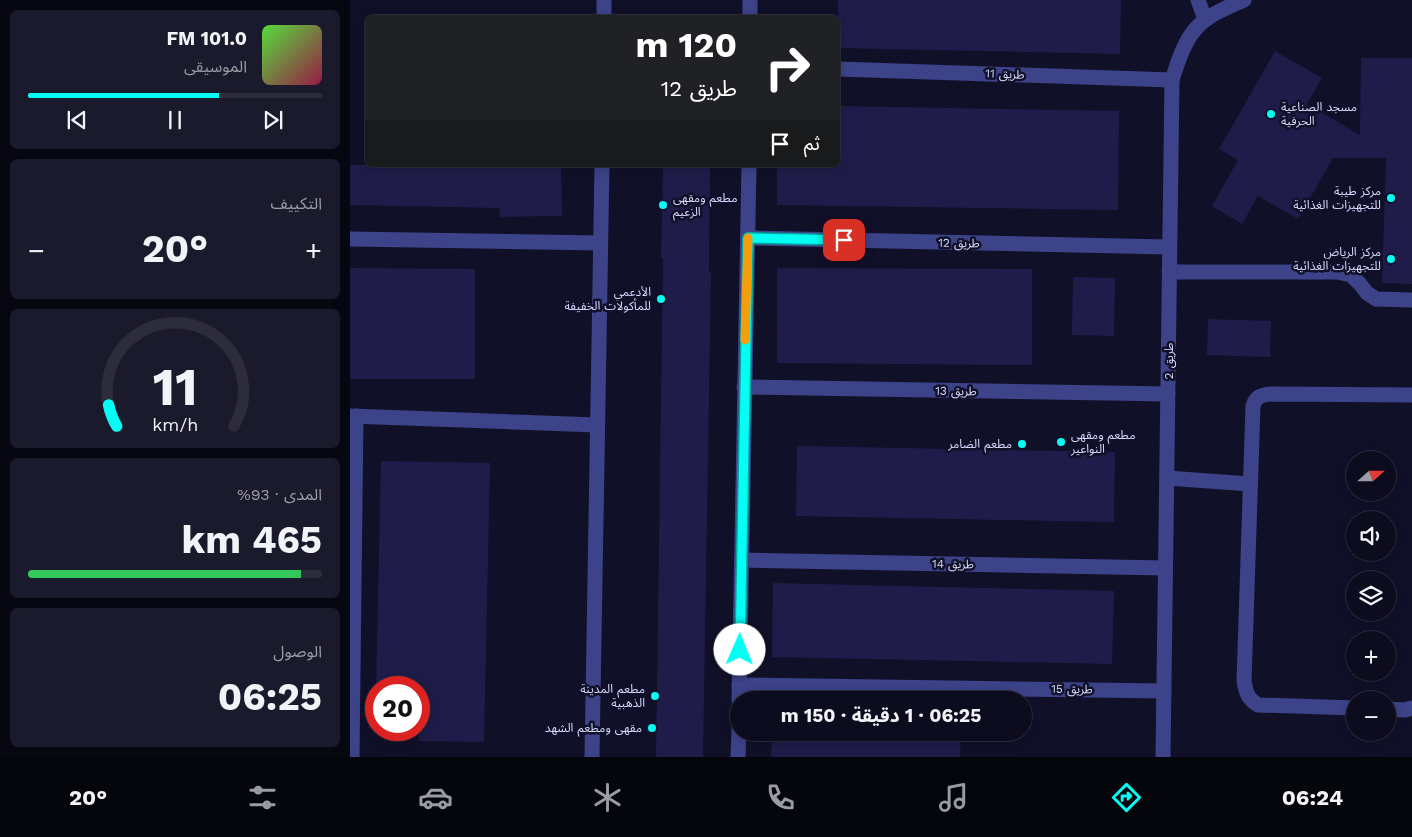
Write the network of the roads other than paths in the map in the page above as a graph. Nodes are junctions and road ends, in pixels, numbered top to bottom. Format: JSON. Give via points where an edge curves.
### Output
{"nodes":[{"id":1,"x":604,"y":0,"type":"edge"},
{"id":2,"x":750,"y":0,"type":"edge"},
{"id":3,"x":1198,"y":0,"type":"edge"},
{"id":4,"x":1244,"y":0,"type":"edge"},
{"id":5,"x":604,"y":15,"type":"edge"},
{"id":6,"x":750,"y":15,"type":"edge"},
{"id":7,"x":1205,"y":19,"type":"junction"},
{"id":8,"x":840,"y":69,"type":"edge"},
{"id":9,"x":1172,"y":80,"type":"junction"},
{"id":10,"x":602,"y":167,"type":"edge"},
{"id":11,"x":749,"y":167,"type":"edge"},
{"id":12,"x":748,"y":238,"type":"junction"},
{"id":13,"x":350,"y":239,"type":"edge"},
{"id":14,"x":600,"y":243,"type":"junction"},
{"id":15,"x":1169,"y":247,"type":"junction"},
{"id":16,"x":1169,"y":272,"type":"junction"},
{"id":17,"x":1412,"y":300,"type":"edge"},
{"id":18,"x":744,"y":387,"type":"junction"},
{"id":19,"x":1168,"y":394,"type":"junction"},
{"id":20,"x":1412,"y":394,"type":"edge"},
{"id":21,"x":353,"y":416,"type":"edge"},
{"id":22,"x":598,"y":425,"type":"junction"},
{"id":23,"x":1167,"y":478,"type":"junction"},
{"id":24,"x":1250,"y":484,"type":"junction"},
{"id":25,"x":742,"y":560,"type":"junction"},
{"id":26,"x":1165,"y":568,"type":"junction"},
{"id":27,"x":1164,"y":690,"type":"junction"},
{"id":28,"x":739,"y":691,"type":"edge"},
{"id":29,"x":1022,"y":691,"type":"edge"},
{"id":30,"x":1346,"y":708,"type":"edge"},
{"id":31,"x":1412,"y":708,"type":"edge"},
{"id":32,"x":1396,"y":709,"type":"edge"},
{"id":33,"x":739,"y":741,"type":"edge"},
{"id":34,"x":352,"y":757,"type":"edge"},
{"id":35,"x":592,"y":757,"type":"edge"},
{"id":36,"x":738,"y":757,"type":"edge"},
{"id":37,"x":1164,"y":757,"type":"edge"}],
"edges":[{"from":1,"to":5,"type":"street"},
{"from":2,"to":6,"type":"street"},
{"from":3,"to":7,"type":"street"},
{"from":4,"to":7,"type":"street","name":"طريق 2"},
{"from":7,"to":9,"type":"street","name":"طريق 2","via":[[1190,35]]},
{"from":8,"to":9,"type":"street","name":"طريق 11"},
{"from":9,"to":15,"type":"street","name":"طريق 2"},
{"from":10,"to":14,"type":"street"},
{"from":11,"to":12,"type":"street"},
{"from":12,"to":15,"type":"street","name":"طريق 12"},
{"from":12,"to":18,"type":"street"},
{"from":13,"to":14,"type":"street"},
{"from":14,"to":22,"type":"street"},
{"from":15,"to":16,"type":"street","name":"طريق 2"},
{"from":16,"to":17,"type":"street","via":[[1337,272],[1351,275],[1376,299]]},
{"from":16,"to":19,"type":"street","name":"طريق 2"},
{"from":18,"to":19,"type":"street","name":"طريق 13"},
{"from":18,"to":25,"type":"street"},
{"from":19,"to":23,"type":"street","name":"طريق 2"},
{"from":20,"to":24,"type":"street","via":[[1260,395],[1253,406]]},
{"from":21,"to":22,"type":"street"},
{"from":21,"to":34,"type":"street"},
{"from":22,"to":35,"type":"street"},
{"from":23,"to":24,"type":"street"},
{"from":23,"to":26,"type":"street","name":"طريق 2"},
{"from":24,"to":30,"type":"street","via":[[1246,692],[1258,706]]},
{"from":25,"to":26,"type":"street","name":"طريق 14"},
{"from":25,"to":28,"type":"street"},
{"from":26,"to":27,"type":"street","name":"طريق 2"},
{"from":27,"to":29,"type":"street","name":"طريق 15"},
{"from":27,"to":37,"type":"street","name":"طريق 2"},
{"from":31,"to":32,"type":"street"},
{"from":33,"to":36,"type":"street"}]}
